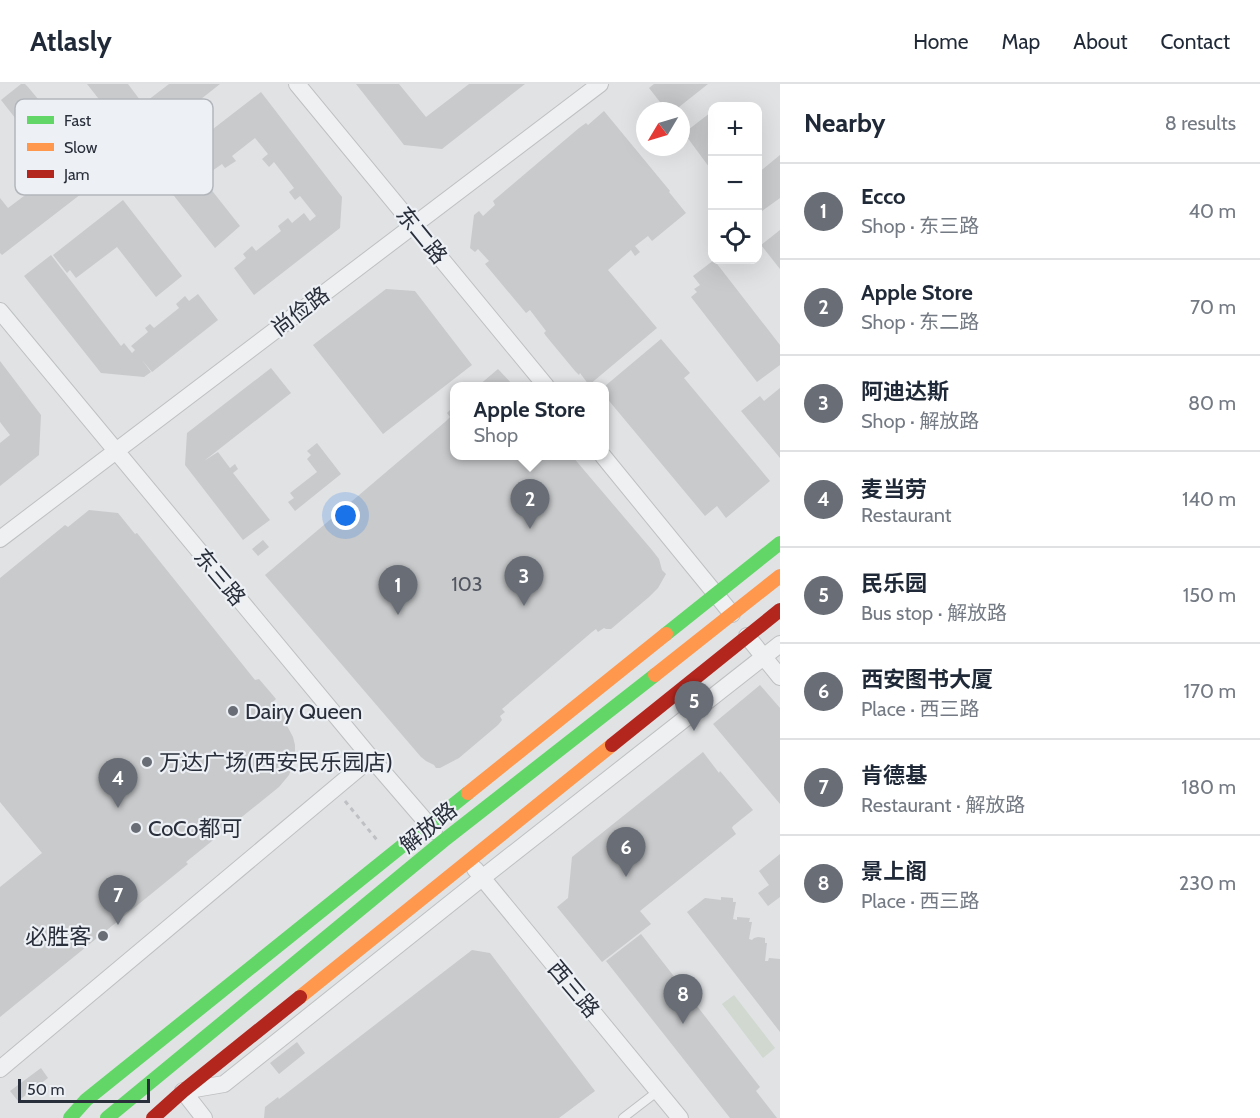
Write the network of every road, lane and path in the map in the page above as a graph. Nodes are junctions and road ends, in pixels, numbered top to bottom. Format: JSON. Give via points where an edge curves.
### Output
{"nodes":[{"id":1,"x":297,"y":84,"type":"edge"},
{"id":2,"x":600,"y":84,"type":"edge"},
{"id":3,"x":414,"y":225,"type":"junction"},
{"id":4,"x":0,"y":311,"type":"edge"},
{"id":5,"x":542,"y":382,"type":"edge"},
{"id":6,"x":115,"y":452,"type":"junction"},
{"id":7,"x":606,"y":460,"type":"edge"},
{"id":8,"x":0,"y":538,"type":"edge"},
{"id":9,"x":780,"y":543,"type":"edge"},
{"id":10,"x":780,"y":576,"type":"edge"},
{"id":11,"x":716,"y":595,"type":"junction"},
{"id":12,"x":780,"y":610,"type":"edge"},
{"id":13,"x":732,"y":614,"type":"junction"},
{"id":14,"x":747,"y":636,"type":"junction"},
{"id":15,"x":780,"y":644,"type":"edge"},
{"id":16,"x":764,"y":658,"type":"junction"},
{"id":17,"x":780,"y":676,"type":"edge"},
{"id":18,"x":371,"y":758,"type":"junction"},
{"id":19,"x":334,"y":788,"type":"junction"},
{"id":20,"x":429,"y":825,"type":"junction"},
{"id":21,"x":443,"y":841,"type":"junction"},
{"id":22,"x":382,"y":846,"type":"dead end"},
{"id":23,"x":468,"y":861,"type":"junction"},
{"id":24,"x":482,"y":878,"type":"junction"},
{"id":25,"x":174,"y":1030,"type":"junction"},
{"id":26,"x":213,"y":1030,"type":"junction"},
{"id":27,"x":0,"y":1069,"type":"edge"},
{"id":28,"x":183,"y":1090,"type":"junction"},
{"id":29,"x":658,"y":1091,"type":"junction"},
{"id":30,"x":70,"y":1118,"type":"edge"},
{"id":31,"x":107,"y":1118,"type":"edge"},
{"id":32,"x":153,"y":1118,"type":"edge"},
{"id":33,"x":204,"y":1118,"type":"edge"},
{"id":34,"x":623,"y":1118,"type":"edge"},
{"id":35,"x":680,"y":1118,"type":"edge"}],
"edges":[{"from":1,"to":3,"type":"street","name":"东二路"},
{"from":2,"to":3,"type":"street","name":"尚俭路"},
{"from":3,"to":5,"type":"street","name":"东二路"},
{"from":3,"to":6,"type":"street","name":"尚俭路"},
{"from":4,"to":6,"type":"street","name":"东三路"},
{"from":6,"to":8,"type":"street","name":"尚俭路"},
{"from":6,"to":18,"type":"street","name":"东三路"},
{"from":7,"to":11,"type":"street"},
{"from":9,"to":11,"type":"main road"},
{"from":10,"to":13,"type":"main road","name":"解放路"},
{"from":11,"to":13,"type":"street"},
{"from":11,"to":20,"type":"main road"},
{"from":12,"to":14,"type":"main road"},
{"from":13,"to":21,"type":"main road","name":"解放路"},
{"from":14,"to":16,"type":"street"},
{"from":14,"to":23,"type":"main road"},
{"from":15,"to":16,"type":"street"},
{"from":16,"to":17,"type":"street"},
{"from":16,"to":24,"type":"street"},
{"from":18,"to":19,"type":"street"},
{"from":18,"to":20,"type":"street","name":"东三路"},
{"from":19,"to":22,"type":"path"},
{"from":19,"to":27,"type":"street"},
{"from":20,"to":21,"type":"street","name":"东三路"},
{"from":20,"to":25,"type":"main road"},
{"from":21,"to":26,"type":"main road","name":"解放路"},
{"from":23,"to":24,"type":"street","name":"西三路"},
{"from":23,"to":28,"type":"main road"},
{"from":24,"to":28,"type":"street","via":[[224,1084]]},
{"from":24,"to":29,"type":"street","name":"西三路"},
{"from":25,"to":26,"type":"main road"},
{"from":25,"to":30,"type":"main road","via":[[86,1100]]},
{"from":26,"to":31,"type":"main road","name":"解放路"},
{"from":28,"to":32,"type":"main road"},
{"from":28,"to":33,"type":"street"},
{"from":29,"to":34,"type":"lane"},
{"from":29,"to":35,"type":"street","name":"西三路"}]}
